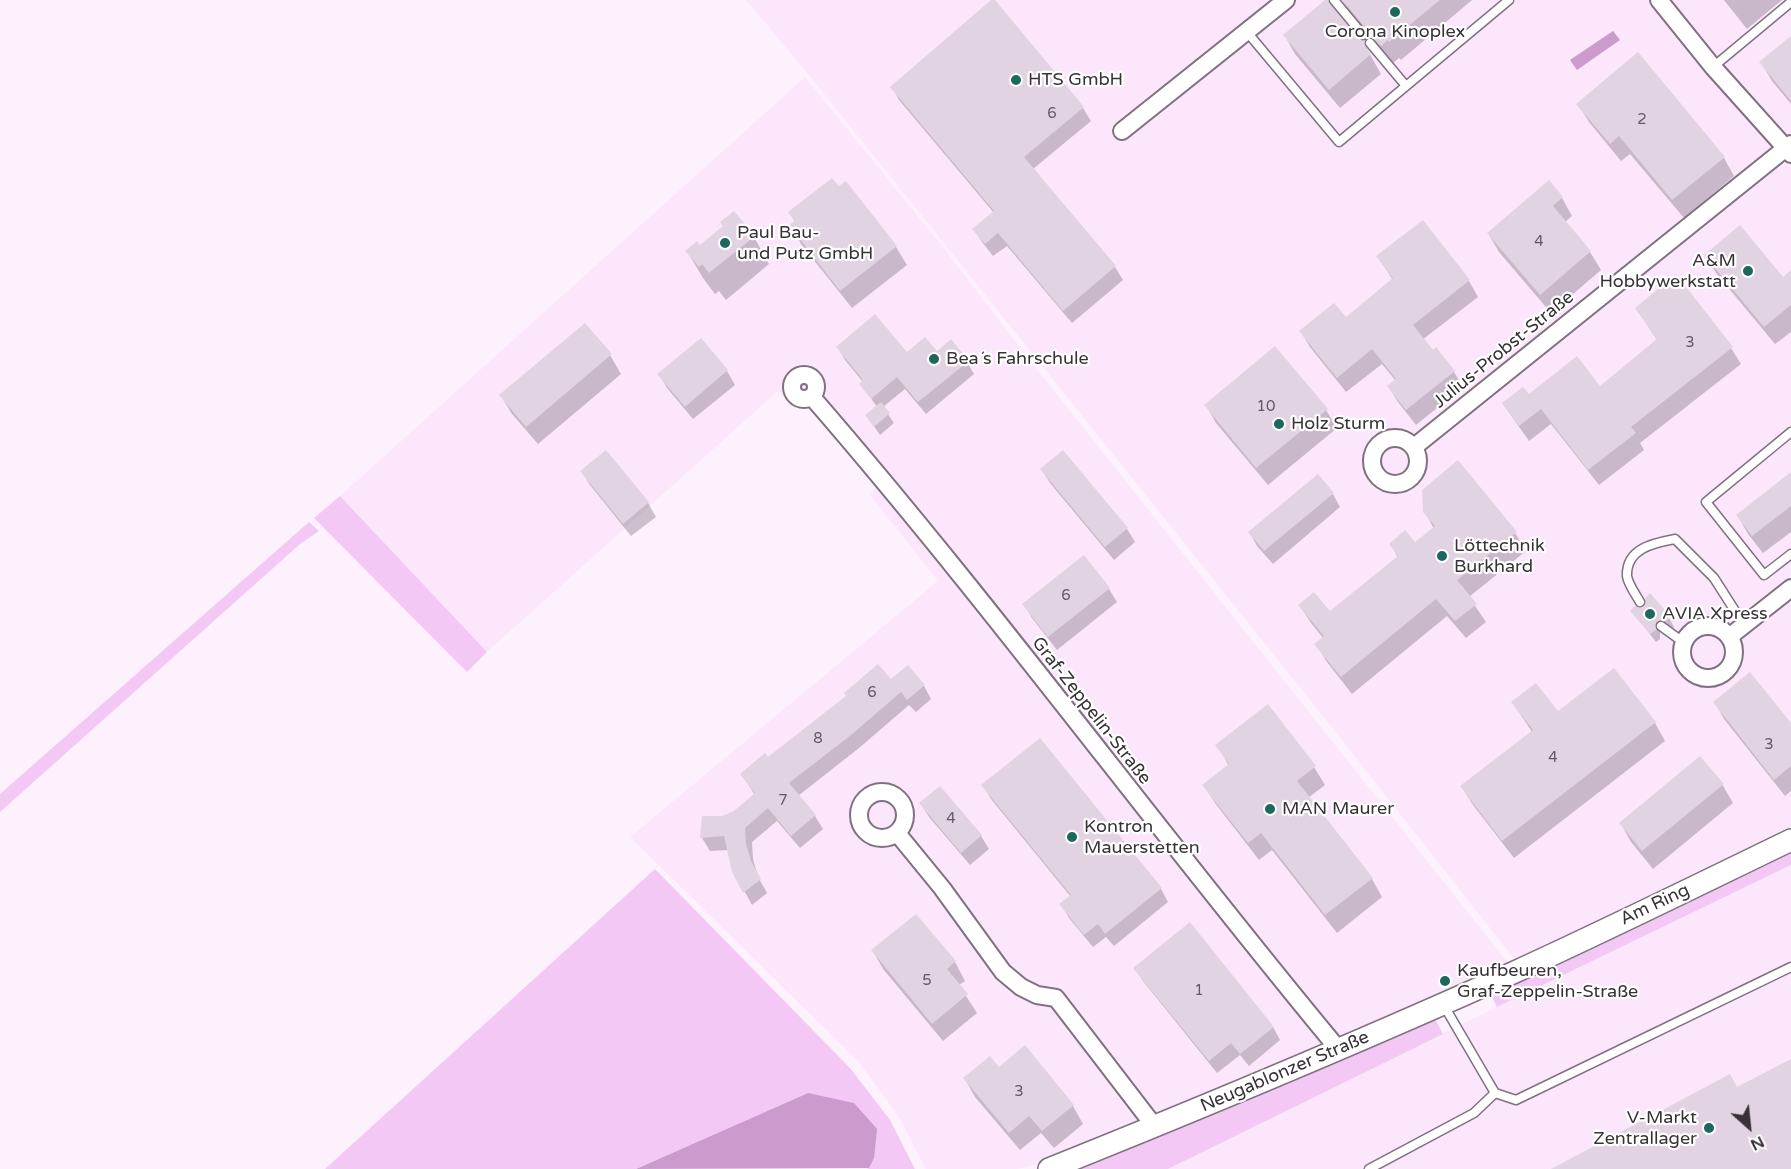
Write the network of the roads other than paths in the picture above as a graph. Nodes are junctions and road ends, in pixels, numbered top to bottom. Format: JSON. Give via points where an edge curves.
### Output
{"nodes":[{"id":1,"x":1286,"y":0,"type":"edge"},
{"id":2,"x":1334,"y":0,"type":"edge"},
{"id":3,"x":1509,"y":0,"type":"edge"},
{"id":4,"x":1659,"y":0,"type":"edge"},
{"id":5,"x":1791,"y":2,"type":"edge"},
{"id":6,"x":1247,"y":32,"type":"junction"},
{"id":7,"x":1363,"y":35,"type":"dead end"},
{"id":8,"x":1370,"y":43,"type":"dead end"},
{"id":9,"x":1713,"y":67,"type":"junction"},
{"id":10,"x":1406,"y":86,"type":"junction"},
{"id":11,"x":1122,"y":131,"type":"dead end"},
{"id":12,"x":1789,"y":149,"type":"edge"},
{"id":13,"x":812,"y":397,"type":"dead end"},
{"id":14,"x":1791,"y":432,"type":"edge"},
{"id":15,"x":1414,"y":447,"type":"dead end"},
{"id":16,"x":1791,"y":554,"type":"edge"},
{"id":17,"x":1791,"y":588,"type":"edge"},
{"id":18,"x":1640,"y":602,"type":"dead end"},
{"id":19,"x":1744,"y":625,"type":"junction"},
{"id":20,"x":1661,"y":626,"type":"dead end"},
{"id":21,"x":1729,"y":636,"type":"junction"},
{"id":22,"x":1683,"y":642,"type":"junction"},
{"id":23,"x":897,"y":833,"type":"dead end"},
{"id":24,"x":1791,"y":840,"type":"edge"},
{"id":25,"x":1791,"y":967,"type":"edge"},
{"id":26,"x":1518,"y":970,"type":"joint"},
{"id":27,"x":1443,"y":1004,"type":"junction"},
{"id":28,"x":1339,"y":1050,"type":"junction"},
{"id":29,"x":1496,"y":1094,"type":"junction"},
{"id":30,"x":1155,"y":1127,"type":"junction"},
{"id":31,"x":1049,"y":1169,"type":"edge"},
{"id":32,"x":1369,"y":1169,"type":"edge"}],
"edges":[{"from":1,"to":6,"type":"street"},
{"from":2,"to":7,"type":"lane"},
{"from":3,"to":10,"type":"lane"},
{"from":4,"to":9,"type":"street"},
{"from":5,"to":9,"type":"lane"},
{"from":6,"to":10,"type":"lane","via":[[1339,142]]},
{"from":6,"to":11,"type":"street"},
{"from":8,"to":10,"type":"lane"},
{"from":9,"to":12,"type":"street"},
{"from":12,"to":15,"type":"street","name":"Julius-Probst-Straße"},
{"from":13,"to":28,"type":"street","name":"Graf-Zeppelin-Straße","via":[[886,483]]},
{"from":14,"to":16,"type":"lane","via":[[1706,502],[1764,574]]},
{"from":17,"to":19,"type":"street"},
{"from":18,"to":19,"type":"lane","via":[[1627,577],[1632,558],[1650,543],[1675,539],[1713,578]]},
{"from":19,"to":21,"type":"street"},
{"from":20,"to":22,"type":"lane"},
{"from":21,"to":22,"type":"street","via":[[1716,627],[1701,627]]},
{"from":21,"to":22,"type":"street","via":[[1732,662],[1727,670],[1711,678],[1687,668]]},
{"from":23,"to":30,"type":"street","via":[[1003,972],[1037,996],[1056,998]]},
{"from":24,"to":26,"type":"street","name":"Am Ring"},
{"from":25,"to":29,"type":"lane","via":[[1516,1100]]},
{"from":26,"to":27,"type":"street","name":"Neugablonzer Straße"},
{"from":27,"to":28,"type":"street","name":"Neugablonzer Straße"},
{"from":27,"to":29,"type":"lane"},
{"from":28,"to":30,"type":"street","name":"Neugablonzer Straße"},
{"from":29,"to":32,"type":"lane","via":[[1474,1113]]},
{"from":30,"to":31,"type":"street","name":"Neugablonzer Straße"}]}
